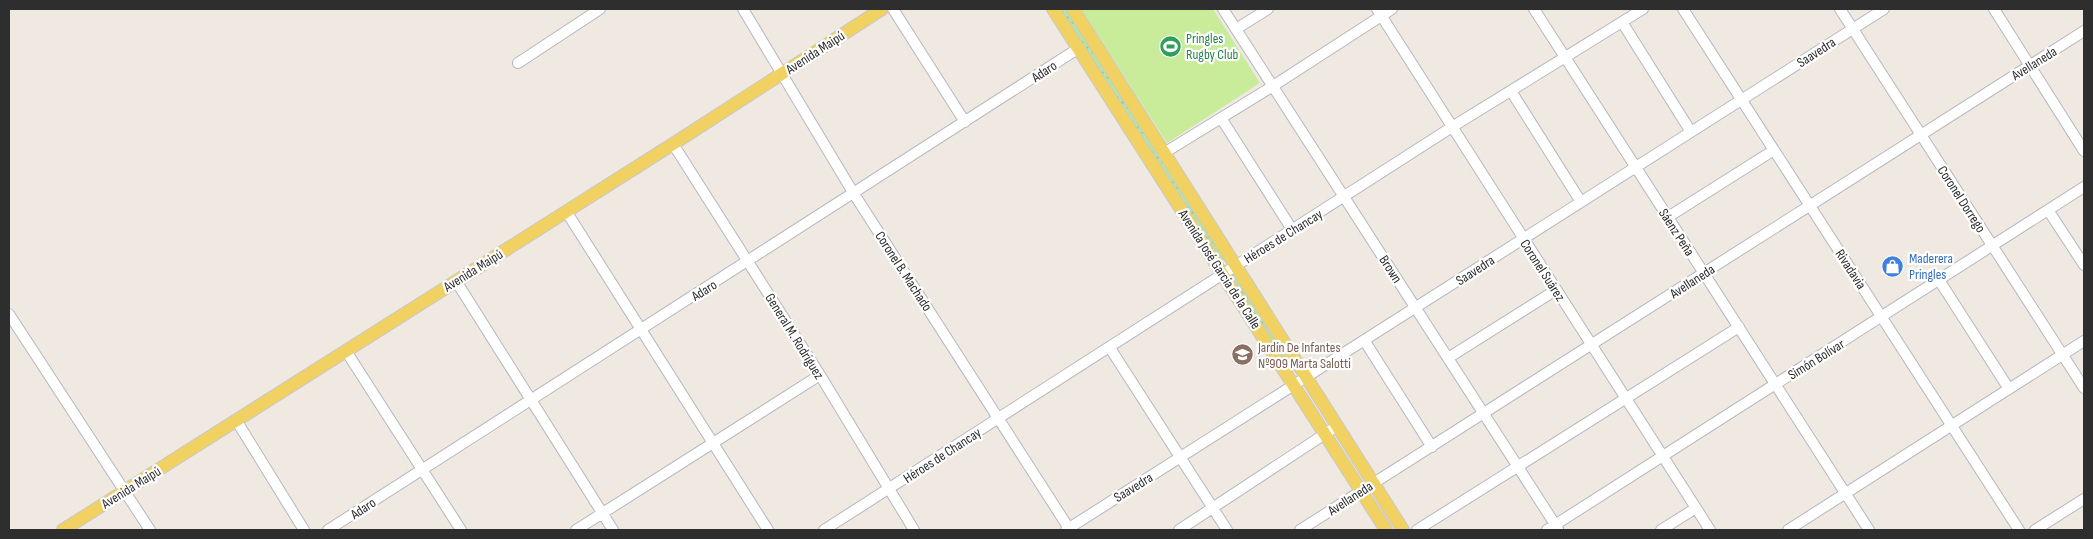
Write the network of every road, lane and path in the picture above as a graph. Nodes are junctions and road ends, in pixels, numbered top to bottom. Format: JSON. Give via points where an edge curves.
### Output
{"nodes":[{"id":1,"x":600,"y":9,"type":"edge"},
{"id":2,"x":743,"y":9,"type":"edge"},
{"id":3,"x":882,"y":9,"type":"edge"},
{"id":4,"x":893,"y":9,"type":"edge"},
{"id":5,"x":1053,"y":9,"type":"edge"},
{"id":6,"x":1073,"y":9,"type":"edge"},
{"id":7,"x":1223,"y":9,"type":"edge"},
{"id":8,"x":1268,"y":9,"type":"edge"},
{"id":9,"x":1392,"y":9,"type":"edge"},
{"id":10,"x":1534,"y":9,"type":"edge"},
{"id":11,"x":1643,"y":9,"type":"edge"},
{"id":12,"x":1684,"y":9,"type":"edge"},
{"id":13,"x":1840,"y":9,"type":"edge"},
{"id":14,"x":1884,"y":9,"type":"edge"},
{"id":15,"x":1994,"y":9,"type":"edge"},
{"id":16,"x":1379,"y":12,"type":"edge"},
{"id":17,"x":1622,"y":22,"type":"junction"},
{"id":18,"x":1853,"y":28,"type":"junction"},
{"id":19,"x":1236,"y":29,"type":"junction"},
{"id":20,"x":2084,"y":32,"type":"edge"},
{"id":21,"x":1079,"y":48,"type":"junction"},
{"id":22,"x":1566,"y":58,"type":"junction"},
{"id":23,"x":518,"y":63,"type":"dead end"},
{"id":24,"x":2030,"y":65,"type":"junction"},
{"id":25,"x":782,"y":73,"type":"junction"},
{"id":26,"x":1273,"y":86,"type":"junction"},
{"id":27,"x":1511,"y":91,"type":"junction"},
{"id":28,"x":1742,"y":99,"type":"junction"},
{"id":29,"x":1221,"y":118,"type":"junction"},
{"id":30,"x":965,"y":122,"type":"junction"},
{"id":31,"x":1452,"y":127,"type":"junction"},
{"id":32,"x":1691,"y":132,"type":"junction"},
{"id":33,"x":1922,"y":135,"type":"junction"},
{"id":34,"x":674,"y":144,"type":"junction"},
{"id":35,"x":1774,"y":150,"type":"junction"},
{"id":36,"x":2084,"y":151,"type":"edge"},
{"id":37,"x":1164,"y":154,"type":"junction"},
{"id":38,"x":1636,"y":167,"type":"junction"},
{"id":39,"x":2084,"y":187,"type":"edge"},
{"id":40,"x":854,"y":194,"type":"junction"},
{"id":41,"x":1344,"y":197,"type":"junction"},
{"id":42,"x":1582,"y":202,"type":"junction"},
{"id":43,"x":1810,"y":206,"type":"junction"},
{"id":44,"x":2048,"y":210,"type":"junction"},
{"id":45,"x":566,"y":211,"type":"junction"},
{"id":46,"x":1668,"y":217,"type":"junction"},
{"id":47,"x":1293,"y":231,"type":"junction"},
{"id":48,"x":1524,"y":238,"type":"junction"},
{"id":49,"x":1993,"y":246,"type":"junction"},
{"id":50,"x":748,"y":262,"type":"junction"},
{"id":51,"x":2084,"y":265,"type":"edge"},
{"id":52,"x":1236,"y":266,"type":"junction"},
{"id":53,"x":1224,"y":274,"type":"junction"},
{"id":54,"x":1704,"y":274,"type":"junction"},
{"id":55,"x":1939,"y":280,"type":"junction"},
{"id":56,"x":456,"y":281,"type":"junction"},
{"id":57,"x":1556,"y":290,"type":"junction"},
{"id":58,"x":1415,"y":308,"type":"junction"},
{"id":59,"x":9,"y":314,"type":"edge"},
{"id":60,"x":1882,"y":317,"type":"junction"},
{"id":61,"x":1739,"y":327,"type":"junction"},
{"id":62,"x":640,"y":330,"type":"junction"},
{"id":63,"x":1364,"y":340,"type":"junction"},
{"id":64,"x":2084,"y":341,"type":"edge"},
{"id":65,"x":1592,"y":345,"type":"junction"},
{"id":66,"x":1110,"y":348,"type":"junction"},
{"id":67,"x":346,"y":350,"type":"junction"},
{"id":68,"x":2063,"y":355,"type":"junction"},
{"id":69,"x":1448,"y":358,"type":"junction"},
{"id":70,"x":820,"y":375,"type":"junction"},
{"id":71,"x":1306,"y":375,"type":"junction"},
{"id":72,"x":1294,"y":384,"type":"junction"},
{"id":73,"x":1776,"y":384,"type":"junction"},
{"id":74,"x":2084,"y":388,"type":"edge"},
{"id":75,"x":2009,"y":390,"type":"junction"},
{"id":76,"x":1626,"y":399,"type":"junction"},
{"id":77,"x":531,"y":400,"type":"junction"},
{"id":78,"x":1484,"y":414,"type":"junction"},
{"id":79,"x":998,"y":419,"type":"junction"},
{"id":80,"x":236,"y":420,"type":"junction"},
{"id":81,"x":1338,"y":426,"type":"junction"},
{"id":82,"x":1952,"y":426,"type":"junction"},
{"id":83,"x":1324,"y":434,"type":"junction"},
{"id":84,"x":713,"y":443,"type":"junction"},
{"id":85,"x":1432,"y":447,"type":"junction"},
{"id":86,"x":1663,"y":456,"type":"junction"},
{"id":87,"x":1180,"y":457,"type":"junction"},
{"id":88,"x":1517,"y":467,"type":"junction"},
{"id":89,"x":421,"y":470,"type":"junction"},
{"id":90,"x":1373,"y":483,"type":"junction"},
{"id":91,"x":888,"y":489,"type":"junction"},
{"id":92,"x":1361,"y":490,"type":"junction"},
{"id":93,"x":124,"y":492,"type":"junction"},
{"id":94,"x":1846,"y":493,"type":"junction"},
{"id":95,"x":2084,"y":499,"type":"edge"},
{"id":96,"x":1213,"y":508,"type":"junction"},
{"id":97,"x":1696,"y":508,"type":"junction"},
{"id":98,"x":602,"y":514,"type":"junction"},
{"id":99,"x":1553,"y":529,"type":"edge"},
{"id":100,"x":63,"y":530,"type":"edge"},
{"id":101,"x":150,"y":530,"type":"edge"},
{"id":102,"x":304,"y":530,"type":"edge"},
{"id":103,"x":328,"y":530,"type":"edge"},
{"id":104,"x":460,"y":530,"type":"edge"},
{"id":105,"x":576,"y":530,"type":"edge"},
{"id":106,"x":613,"y":530,"type":"edge"},
{"id":107,"x":768,"y":530,"type":"edge"},
{"id":108,"x":824,"y":530,"type":"edge"},
{"id":109,"x":914,"y":530,"type":"edge"},
{"id":110,"x":1068,"y":530,"type":"edge"},
{"id":111,"x":1179,"y":530,"type":"edge"},
{"id":112,"x":1227,"y":530,"type":"edge"},
{"id":113,"x":1300,"y":530,"type":"edge"},
{"id":114,"x":1386,"y":530,"type":"edge"},
{"id":115,"x":1403,"y":530,"type":"edge"},
{"id":116,"x":1417,"y":530,"type":"edge"},
{"id":117,"x":1661,"y":530,"type":"edge"},
{"id":118,"x":1710,"y":530,"type":"edge"},
{"id":119,"x":1788,"y":530,"type":"edge"},
{"id":120,"x":1869,"y":530,"type":"edge"},
{"id":121,"x":2018,"y":530,"type":"edge"},
{"id":122,"x":2035,"y":530,"type":"edge"}],
"edges":[{"from":1,"to":23,"type":"street"},
{"from":2,"to":25,"type":"street","name":"Coronel B. Machado"},
{"from":3,"to":25,"type":"main road","name":"Avenida Maipú"},
{"from":4,"to":30,"type":"street"},
{"from":5,"to":21,"type":"main road","name":"Avenida José García de la Calle"},
{"from":6,"to":37,"type":"main road","name":"Avenida José García de la Calle"},
{"from":7,"to":19,"type":"street","name":"Brown"},
{"from":8,"to":19,"type":"street"},
{"from":9,"to":16,"type":"street"},
{"from":10,"to":22,"type":"street","name":"Sáenz Peña"},
{"from":11,"to":17,"type":"street","name":"Héroes de Chancay"},
{"from":12,"to":28,"type":"street","name":"Rivadavia"},
{"from":13,"to":18,"type":"street","name":"Coronel Dorrego"},
{"from":14,"to":18,"type":"street","name":"Saavedra"},
{"from":15,"to":24,"type":"street"},
{"from":16,"to":26,"type":"street"},
{"from":16,"to":31,"type":"street","name":"Coronel Suárez"},
{"from":17,"to":22,"type":"street","name":"Héroes de Chancay"},
{"from":17,"to":32,"type":"street"},
{"from":18,"to":28,"type":"street","name":"Saavedra"},
{"from":18,"to":33,"type":"street","name":"Coronel Dorrego"},
{"from":19,"to":26,"type":"street","name":"Brown"},
{"from":20,"to":24,"type":"street","name":"Avellaneda"},
{"from":21,"to":30,"type":"street","name":"Adaro"},
{"from":21,"to":53,"type":"main road","name":"Avenida José García de la Calle"},
{"from":22,"to":27,"type":"street","name":"Héroes de Chancay"},
{"from":22,"to":38,"type":"street","name":"Sáenz Peña"},
{"from":24,"to":33,"type":"street","name":"Avellaneda"},
{"from":24,"to":36,"type":"street"},
{"from":25,"to":34,"type":"main road","name":"Avenida Maipú"},
{"from":25,"to":40,"type":"street","name":"Coronel B. Machado"},
{"from":26,"to":29,"type":"street"},
{"from":26,"to":41,"type":"street","name":"Brown"},
{"from":27,"to":31,"type":"street","name":"Héroes de Chancay"},
{"from":27,"to":42,"type":"street"},
{"from":28,"to":32,"type":"street","name":"Saavedra"},
{"from":28,"to":35,"type":"street","name":"Rivadavia"},
{"from":29,"to":37,"type":"street"},
{"from":29,"to":47,"type":"street"},
{"from":30,"to":40,"type":"street","name":"Adaro"},
{"from":31,"to":41,"type":"street","name":"Héroes de Chancay"},
{"from":31,"to":48,"type":"street","name":"Coronel Suárez"},
{"from":32,"to":38,"type":"street","name":"Saavedra"},
{"from":33,"to":43,"type":"street","name":"Avellaneda"},
{"from":33,"to":49,"type":"street","name":"Coronel Dorrego"},
{"from":34,"to":45,"type":"main road","name":"Avenida Maipú"},
{"from":34,"to":50,"type":"street","name":"General M. Rodríguez"},
{"from":35,"to":43,"type":"street","name":"Rivadavia"},
{"from":35,"to":46,"type":"street"},
{"from":37,"to":52,"type":"main road","name":"Avenida José García de la Calle"},
{"from":38,"to":42,"type":"street","name":"Saavedra"},
{"from":38,"to":46,"type":"street","name":"Sáenz Peña"},
{"from":39,"to":44,"type":"street","name":"Simón Bolívar"},
{"from":40,"to":50,"type":"street","name":"Adaro"},
{"from":40,"to":79,"type":"street","name":"Coronel B. Machado"},
{"from":41,"to":47,"type":"street","name":"Héroes de Chancay"},
{"from":41,"to":58,"type":"street","name":"Brown"},
{"from":42,"to":48,"type":"street","name":"Saavedra"},
{"from":43,"to":54,"type":"street","name":"Avellaneda"},
{"from":43,"to":60,"type":"street","name":"Rivadavia"},
{"from":44,"to":49,"type":"street","name":"Simón Bolívar"},
{"from":44,"to":51,"type":"street"},
{"from":45,"to":56,"type":"main road","name":"Avenida Maipú"},
{"from":45,"to":62,"type":"street"},
{"from":46,"to":54,"type":"street","name":"Sáenz Peña"},
{"from":47,"to":52,"type":"street","name":"Héroes de Chancay"},
{"from":48,"to":57,"type":"street","name":"Coronel Suárez"},
{"from":48,"to":58,"type":"street","name":"Saavedra"},
{"from":49,"to":55,"type":"street","name":"Simón Bolívar"},
{"from":49,"to":68,"type":"street","name":"Coronel Dorrego"},
{"from":50,"to":62,"type":"street","name":"Adaro"},
{"from":50,"to":70,"type":"street","name":"General M. Rodríguez"},
{"from":52,"to":53,"type":"street","name":"Héroes de Chancay"},
{"from":52,"to":71,"type":"main road","name":"Avenida José García de la Calle"},
{"from":53,"to":66,"type":"street","name":"Héroes de Chancay"},
{"from":53,"to":72,"type":"main road","name":"Avenida José García de la Calle"},
{"from":54,"to":61,"type":"street","name":"Sáenz Peña"},
{"from":54,"to":65,"type":"street","name":"Avellaneda"},
{"from":55,"to":60,"type":"street","name":"Simón Bolívar"},
{"from":55,"to":75,"type":"street"},
{"from":56,"to":67,"type":"main road","name":"Avenida Maipú"},
{"from":56,"to":77,"type":"street"},
{"from":57,"to":65,"type":"street","name":"Coronel Suárez"},
{"from":57,"to":69,"type":"street"},
{"from":58,"to":63,"type":"street","name":"Saavedra"},
{"from":58,"to":69,"type":"street","name":"Brown"},
{"from":59,"to":93,"type":"street"},
{"from":60,"to":73,"type":"street","name":"Simón Bolívar"},
{"from":60,"to":82,"type":"street","name":"Rivadavia"},
{"from":61,"to":73,"type":"street","name":"Sáenz Peña"},
{"from":61,"to":76,"type":"street"},
{"from":62,"to":77,"type":"street","name":"Adaro"},
{"from":62,"to":84,"type":"street"},
{"from":63,"to":71,"type":"street","name":"Saavedra"},
{"from":63,"to":85,"type":"street"},
{"from":64,"to":68,"type":"street"},
{"from":65,"to":76,"type":"street","name":"Coronel Suárez"},
{"from":65,"to":78,"type":"street","name":"Avellaneda"},
{"from":66,"to":79,"type":"street","name":"Héroes de Chancay"},
{"from":66,"to":87,"type":"street"},
{"from":67,"to":80,"type":"main road","name":"Avenida Maipú"},
{"from":67,"to":89,"type":"street"},
{"from":68,"to":74,"type":"street","name":"Coronel Dorrego"},
{"from":68,"to":75,"type":"street"},
{"from":69,"to":78,"type":"street","name":"Brown"},
{"from":70,"to":84,"type":"street"},
{"from":70,"to":91,"type":"street","name":"General M. Rodríguez"},
{"from":71,"to":72,"type":"street","name":"Saavedra"},
{"from":71,"to":81,"type":"main road","name":"Avenida José García de la Calle"},
{"from":72,"to":83,"type":"main road","name":"Avenida José García de la Calle"},
{"from":72,"to":87,"type":"street","name":"Saavedra"},
{"from":73,"to":86,"type":"street","name":"Simón Bolívar"},
{"from":73,"to":94,"type":"street","name":"Sáenz Peña"},
{"from":75,"to":82,"type":"street"},
{"from":76,"to":86,"type":"street","name":"Coronel Suárez"},
{"from":76,"to":88,"type":"street"},
{"from":77,"to":89,"type":"street","name":"Adaro"},
{"from":77,"to":98,"type":"street"},
{"from":78,"to":85,"type":"street","name":"Avellaneda"},
{"from":78,"to":88,"type":"street","name":"Brown"},
{"from":79,"to":91,"type":"street","name":"Héroes de Chancay"},
{"from":79,"to":110,"type":"street","name":"Coronel B. Machado"},
{"from":80,"to":93,"type":"main road","name":"Avenida Maipú"},
{"from":80,"to":102,"type":"street"},
{"from":81,"to":83,"type":"street"},
{"from":81,"to":90,"type":"main road","name":"Avenida José García de la Calle"},
{"from":82,"to":94,"type":"street"},
{"from":82,"to":121,"type":"street","name":"Rivadavia"},
{"from":83,"to":92,"type":"main road","name":"Avenida José García de la Calle"},
{"from":83,"to":96,"type":"street"},
{"from":84,"to":98,"type":"street"},
{"from":84,"to":107,"type":"street"},
{"from":85,"to":90,"type":"street","name":"Avellaneda"},
{"from":86,"to":97,"type":"street","name":"Coronel Suárez"},
{"from":86,"to":99,"type":"street","name":"Simón Bolívar"},
{"from":87,"to":96,"type":"street"},
{"from":87,"to":110,"type":"street","name":"Saavedra"},
{"from":88,"to":99,"type":"street","name":"Brown"},
{"from":88,"to":116,"type":"street"},
{"from":89,"to":103,"type":"street","name":"Adaro"},
{"from":89,"to":104,"type":"street"},
{"from":90,"to":92,"type":"street","name":"Avellaneda"},
{"from":90,"to":115,"type":"main road","name":"Avenida José García de la Calle"},
{"from":91,"to":108,"type":"street","name":"Héroes de Chancay"},
{"from":91,"to":109,"type":"street","name":"General M. Rodríguez"},
{"from":92,"to":113,"type":"street","name":"Avellaneda"},
{"from":92,"to":114,"type":"main road","name":"Avenida José García de la Calle"},
{"from":93,"to":100,"type":"main road","name":"Avenida Maipú"},
{"from":93,"to":101,"type":"street"},
{"from":94,"to":119,"type":"street"},
{"from":94,"to":120,"type":"street","name":"Sáenz Peña"},
{"from":95,"to":122,"type":"street"},
{"from":96,"to":111,"type":"street"},
{"from":96,"to":112,"type":"street"},
{"from":97,"to":117,"type":"street"},
{"from":97,"to":118,"type":"street","name":"Coronel Suárez"},
{"from":98,"to":105,"type":"street"},
{"from":98,"to":106,"type":"street"}]}
